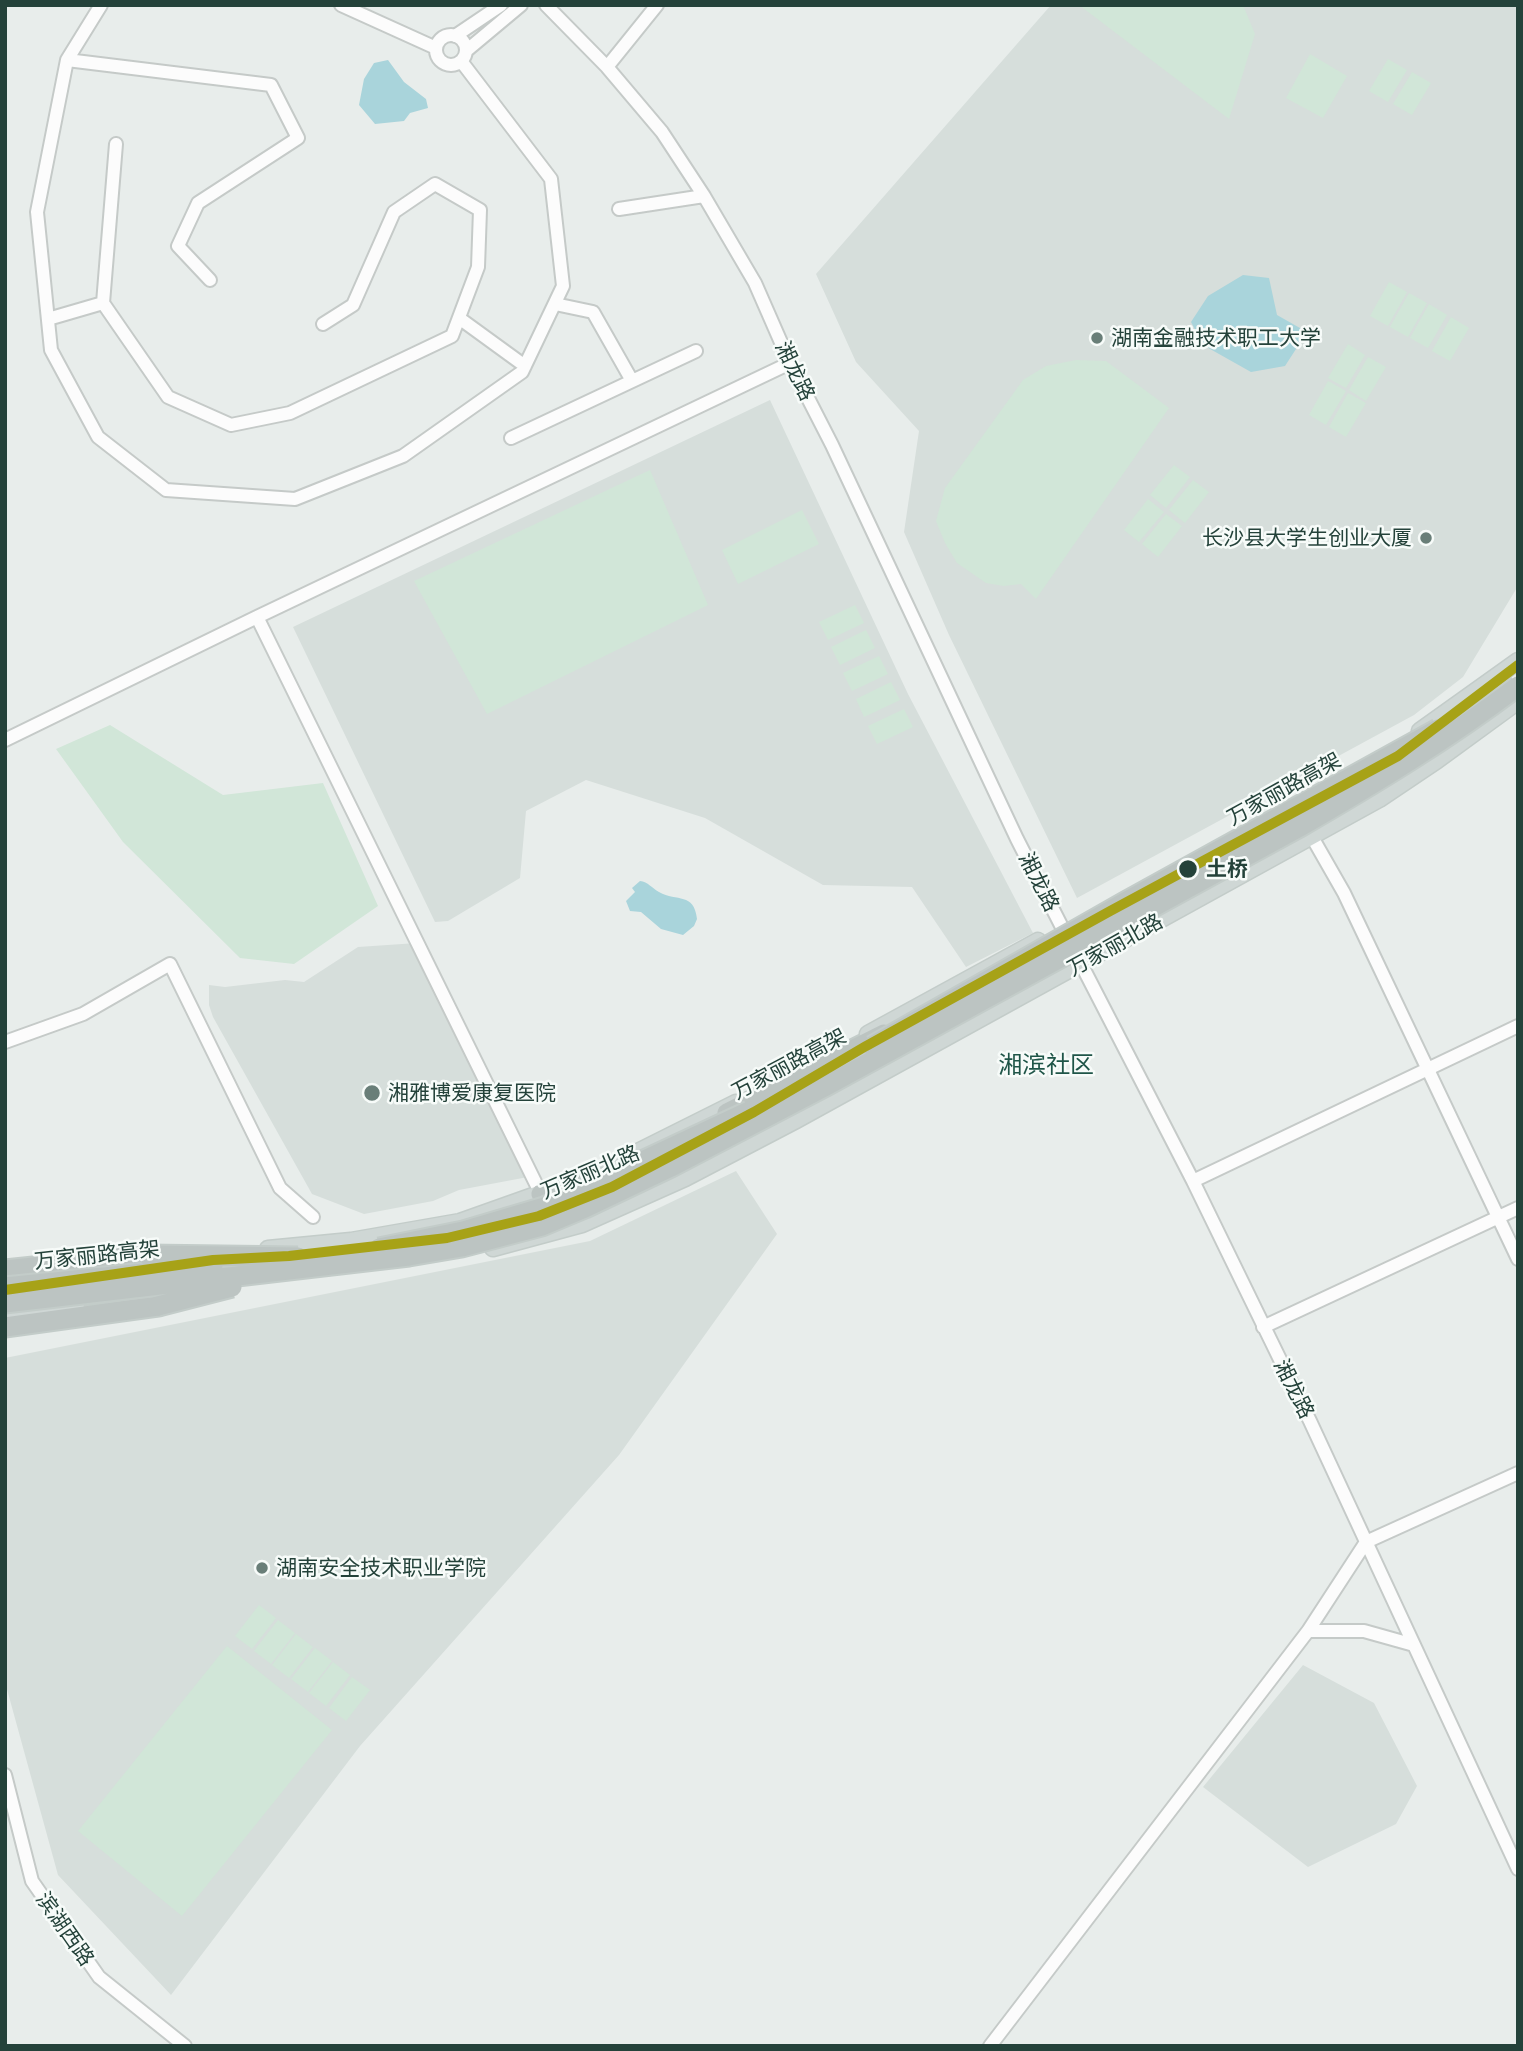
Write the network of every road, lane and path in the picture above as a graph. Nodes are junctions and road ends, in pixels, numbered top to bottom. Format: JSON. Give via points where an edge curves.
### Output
{"nodes":[{"id":1,"x":100,"y":5,"type":"edge"},
{"id":2,"x":341,"y":5,"type":"edge"},
{"id":3,"x":501,"y":5,"type":"edge"},
{"id":4,"x":521,"y":5,"type":"edge"},
{"id":5,"x":546,"y":5,"type":"edge"},
{"id":6,"x":657,"y":5,"type":"edge"},
{"id":7,"x":455,"y":36,"type":"junction"},
{"id":8,"x":436,"y":48,"type":"junction"},
{"id":9,"x":463,"y":56,"type":"junction"},
{"id":10,"x":67,"y":60,"type":"junction"},
{"id":11,"x":607,"y":67,"type":"junction"},
{"id":12,"x":116,"y":144,"type":"dead end"},
{"id":13,"x":704,"y":196,"type":"junction"},
{"id":14,"x":619,"y":209,"type":"dead end"},
{"id":15,"x":210,"y":280,"type":"dead end"},
{"id":16,"x":103,"y":303,"type":"junction"},
{"id":17,"x":555,"y":304,"type":"junction"},
{"id":18,"x":459,"y":318,"type":"junction"},
{"id":19,"x":47,"y":319,"type":"junction"},
{"id":20,"x":323,"y":324,"type":"dead end"},
{"id":21,"x":696,"y":351,"type":"dead end"},
{"id":22,"x":790,"y":363,"type":"junction"},
{"id":23,"x":525,"y":366,"type":"junction"},
{"id":24,"x":631,"y":379,"type":"junction"},
{"id":25,"x":511,"y":438,"type":"dead end"},
{"id":26,"x":257,"y":617,"type":"junction"},
{"id":27,"x":1518,"y":661,"type":"edge"},
{"id":28,"x":1518,"y":671,"type":"edge"},
{"id":29,"x":1518,"y":686,"type":"edge"},
{"id":30,"x":1518,"y":701,"type":"edge"},
{"id":31,"x":5,"y":740,"type":"edge"},
{"id":32,"x":1312,"y":837,"type":"junction"},
{"id":33,"x":1063,"y":927,"type":"junction"},
{"id":34,"x":1081,"y":964,"type":"junction"},
{"id":35,"x":951,"y":1001,"type":"junction"},
{"id":36,"x":1518,"y":1026,"type":"edge"},
{"id":37,"x":5,"y":1042,"type":"edge"},
{"id":38,"x":1428,"y":1069,"type":"junction"},
{"id":39,"x":1193,"y":1181,"type":"junction"},
{"id":40,"x":541,"y":1194,"type":"junction"},
{"id":41,"x":1518,"y":1208,"type":"edge"},
{"id":42,"x":313,"y":1217,"type":"dead end"},
{"id":43,"x":1498,"y":1217,"type":"junction"},
{"id":44,"x":1518,"y":1259,"type":"edge"},
{"id":45,"x":299,"y":1263,"type":"junction"},
{"id":46,"x":5,"y":1270,"type":"edge"},
{"id":47,"x":5,"y":1278,"type":"edge"},
{"id":48,"x":5,"y":1287,"type":"edge"},
{"id":49,"x":5,"y":1303,"type":"edge"},
{"id":50,"x":5,"y":1313,"type":"edge"},
{"id":51,"x":5,"y":1327,"type":"edge"},
{"id":52,"x":1263,"y":1327,"type":"junction"},
{"id":53,"x":1518,"y":1472,"type":"edge"},
{"id":54,"x":1366,"y":1542,"type":"junction"},
{"id":55,"x":1308,"y":1631,"type":"junction"},
{"id":56,"x":1414,"y":1645,"type":"junction"},
{"id":57,"x":5,"y":1775,"type":"edge"},
{"id":58,"x":1518,"y":1869,"type":"edge"},
{"id":59,"x":185,"y":2046,"type":"edge"},
{"id":60,"x":990,"y":2046,"type":"edge"}],
"edges":[{"from":1,"to":10,"type":"street"},
{"from":2,"to":8,"type":"street"},
{"from":3,"to":7,"type":"street"},
{"from":4,"to":9,"type":"street"},
{"from":5,"to":11,"type":"street","name":"湘龙路"},
{"from":6,"to":11,"type":"street"},
{"from":7,"to":8,"type":"street","via":[[443,38]]},
{"from":7,"to":9,"type":"street","via":[[462,40]]},
{"from":8,"to":9,"type":"street","via":[[443,64],[453,65]]},
{"from":9,"to":17,"type":"street","via":[[551,179],[563,286]]},
{"from":10,"to":15,"type":"street","via":[[271,85],[298,138],[198,203],[178,246]]},
{"from":10,"to":19,"type":"street","via":[[37,212]]},
{"from":11,"to":13,"type":"street","name":"湘龙路","via":[[662,132]]},
{"from":12,"to":16,"type":"street"},
{"from":13,"to":14,"type":"street"},
{"from":13,"to":22,"type":"street","name":"湘龙路","via":[[755,283]]},
{"from":16,"to":18,"type":"street","via":[[167,397],[231,425],[290,413],[452,336]]},
{"from":16,"to":19,"type":"street"},
{"from":17,"to":23,"type":"street"},
{"from":17,"to":24,"type":"street","via":[[593,312]]},
{"from":18,"to":20,"type":"street","via":[[478,267],[480,210],[435,184],[394,212],[353,305]]},
{"from":18,"to":23,"type":"street"},
{"from":19,"to":23,"type":"street","via":[[51,350],[98,437],[166,490],[295,499],[402,456]]},
{"from":21,"to":24,"type":"street"},
{"from":22,"to":26,"type":"street"},
{"from":22,"to":33,"type":"street","name":"湘龙路"},
{"from":24,"to":25,"type":"street"},
{"from":26,"to":31,"type":"street"},
{"from":26,"to":40,"type":"street"},
{"from":27,"to":33,"type":"main road","name":"万家丽北路","via":[[1382,754]]},
{"from":28,"to":35,"type":"highway","name":"万家丽路高架","bridge":true,"via":[[1428,735]]},
{"from":29,"to":45,"type":"highway","name":"万家丽路高架","bridge":true,"via":[[1467,725],[1298,828],[802,1099],[609,1196],[542,1226],[462,1247]]},
{"from":30,"to":32,"type":"main road","name":"万家丽北路","via":[[1379,799]]},
{"from":32,"to":34,"type":"main road","name":"万家丽北路"},
{"from":32,"to":38,"type":"street","via":[[1344,893]]},
{"from":33,"to":34,"type":"street","name":"湘龙路"},
{"from":33,"to":40,"type":"main road","name":"万家丽北路","via":[[825,1058],[587,1177]]},
{"from":34,"to":39,"type":"street","name":"湘龙路"},
{"from":34,"to":50,"type":"main road","name":"万家丽北路","via":[[697,1172],[582,1224],[515,1243],[399,1265]]},
{"from":35,"to":40,"type":"highway","bridge":true,"via":[[590,1181]]},
{"from":35,"to":45,"type":"highway","name":"万家丽路高架","bridge":true,"via":[[822,1075],[544,1207],[463,1231]]},
{"from":36,"to":38,"type":"street"},
{"from":37,"to":42,"type":"street","via":[[83,1014],[170,964],[280,1188]]},
{"from":38,"to":39,"type":"street"},
{"from":38,"to":43,"type":"street"},
{"from":39,"to":52,"type":"street","name":"湘龙路"},
{"from":40,"to":47,"type":"main road","name":"万家丽北路","via":[[460,1222],[351,1241]]},
{"from":41,"to":43,"type":"street"},
{"from":43,"to":44,"type":"street"},
{"from":43,"to":52,"type":"street"},
{"from":45,"to":46,"type":"highway","bridge":true,"via":[[147,1255]]},
{"from":45,"to":48,"type":"highway","name":"万家丽路高架","bridge":true},
{"from":45,"to":49,"type":"highway","name":"万家丽路高架","bridge":true},
{"from":45,"to":51,"type":"highway","bridge":true,"via":[[158,1306]]},
{"from":52,"to":54,"type":"street","name":"湘龙路"},
{"from":53,"to":54,"type":"street"},
{"from":54,"to":55,"type":"street"},
{"from":54,"to":56,"type":"street","name":"湘龙路"},
{"from":55,"to":56,"type":"street","via":[[1364,1631]]},
{"from":55,"to":60,"type":"street"},
{"from":56,"to":58,"type":"street","name":"湘龙路"},
{"from":57,"to":59,"type":"street","name":"滨湖西路","via":[[32,1881],[99,1977]]}]}
